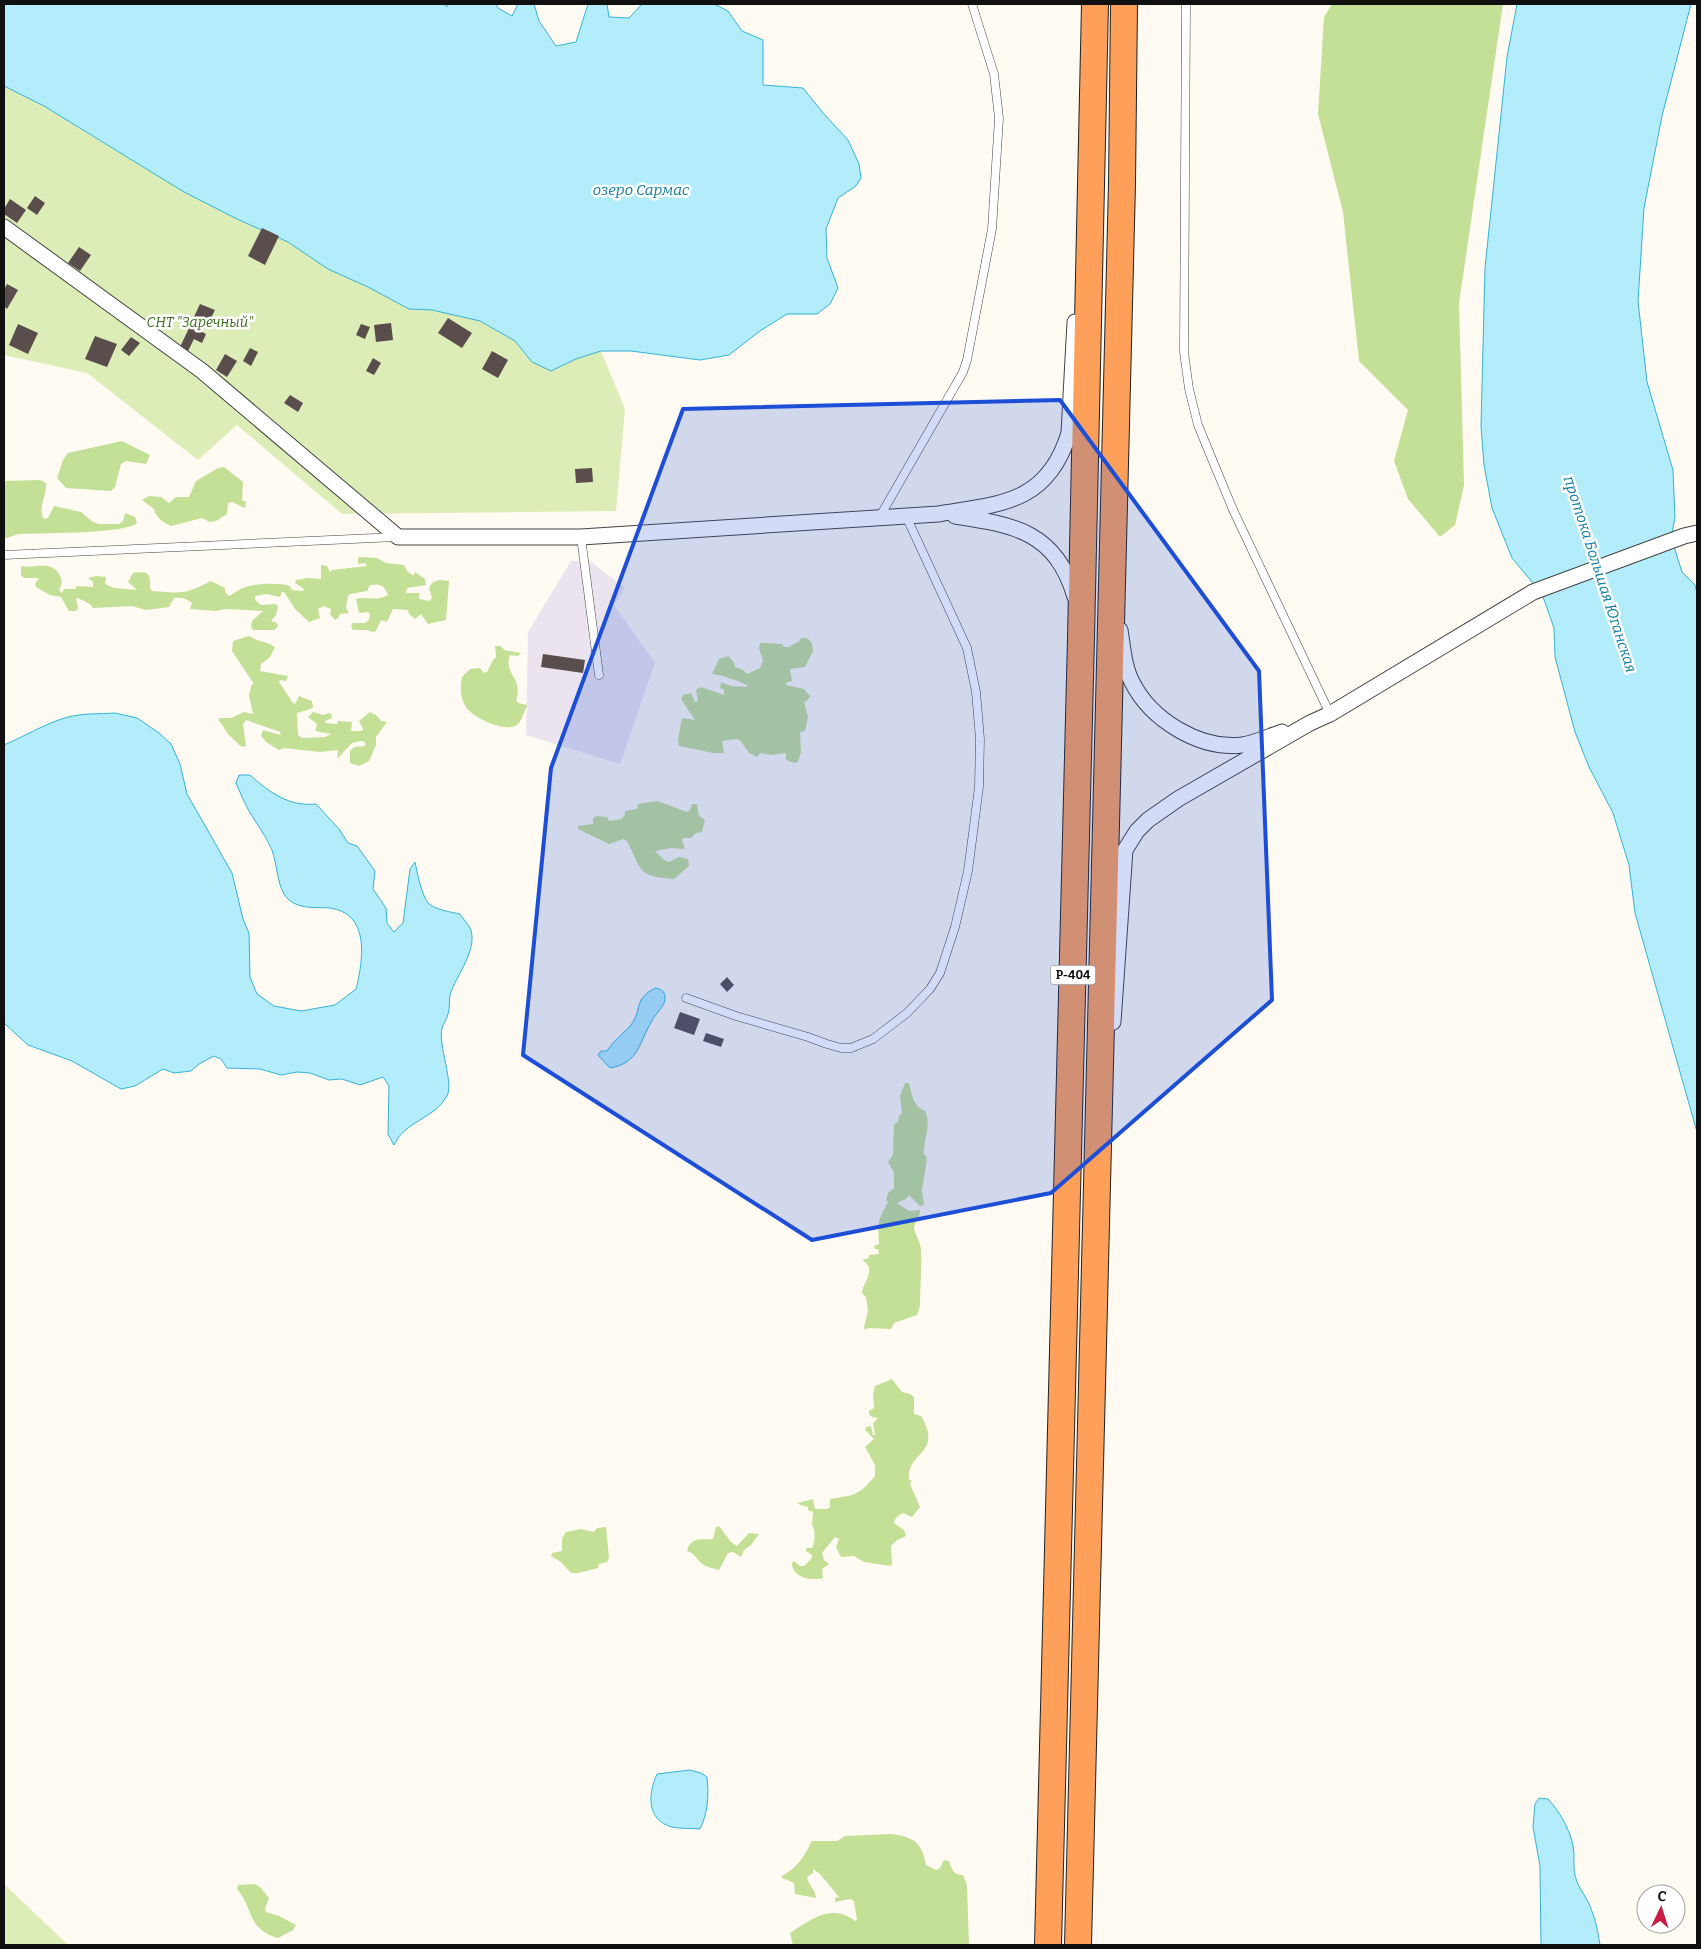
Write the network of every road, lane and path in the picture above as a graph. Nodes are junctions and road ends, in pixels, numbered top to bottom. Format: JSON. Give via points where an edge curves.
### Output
{"nodes":[{"id":1,"x":972,"y":4,"type":"edge"},
{"id":2,"x":1095,"y":4,"type":"edge"},
{"id":3,"x":1124,"y":4,"type":"edge"},
{"id":4,"x":1186,"y":4,"type":"edge"},
{"id":5,"x":1092,"y":184,"type":"junction"},
{"id":6,"x":4,"y":227,"type":"edge"},
{"id":7,"x":938,"y":514,"type":"junction"},
{"id":8,"x":906,"y":516,"type":"junction"},
{"id":9,"x":878,"y":518,"type":"junction"},
{"id":10,"x":1691,"y":534,"type":"edge"},
{"id":11,"x":398,"y":536,"type":"junction"},
{"id":12,"x":580,"y":537,"type":"junction"},
{"id":13,"x":4,"y":555,"type":"edge"},
{"id":14,"x":1111,"y":570,"type":"junction"},
{"id":15,"x":1081,"y":638,"type":"junction"},
{"id":16,"x":599,"y":675,"type":"dead end"},
{"id":17,"x":1330,"y":714,"type":"junction"},
{"id":18,"x":1310,"y":723,"type":"junction"},
{"id":19,"x":686,"y":998,"type":"dead end"},
{"id":20,"x":1096,"y":1210,"type":"junction"},
{"id":21,"x":1048,"y":1945,"type":"edge"},
{"id":22,"x":1078,"y":1945,"type":"edge"}],
"edges":[{"from":1,"to":9,"type":"lane","via":[[998,97],[992,229],[968,360]]},
{"from":2,"to":5,"type":"highway","number":"Р-404"},
{"from":3,"to":14,"type":"highway","number":"Р-404"},
{"from":4,"to":17,"type":"lane","via":[[1184,352],[1189,389],[1198,425],[1234,512]]},
{"from":5,"to":7,"type":"street","via":[[1079,258],[1069,433],[1058,462],[1035,488],[1016,499]]},
{"from":5,"to":15,"type":"highway","number":"Р-404"},
{"from":6,"to":11,"type":"street","via":[[202,371]]},
{"from":7,"to":8,"type":"street"},
{"from":7,"to":15,"type":"street","via":[[998,522],[1034,537],[1049,550],[1072,585]]},
{"from":8,"to":9,"type":"street"},
{"from":8,"to":19,"type":"lane","via":[[968,648],[980,739],[979,787],[968,871],[940,973],[907,1013],[873,1039],[850,1048],[736,1016]]},
{"from":9,"to":12,"type":"street"},
{"from":10,"to":17,"type":"street","via":[[1533,592]]},
{"from":11,"to":12,"type":"street"},
{"from":11,"to":13,"type":"lane"},
{"from":12,"to":16,"type":"lane"},
{"from":14,"to":18,"type":"street","via":[[1126,666],[1145,703],[1163,721],[1198,738],[1242,745]]},
{"from":14,"to":20,"type":"highway","number":"Р-404"},
{"from":15,"to":21,"type":"highway","number":"Р-404"},
{"from":17,"to":18,"type":"street"},
{"from":18,"to":20,"type":"street","via":[[1178,799],[1137,831],[1125,850],[1119,958]]},
{"from":20,"to":22,"type":"highway","number":"Р-404"}]}
